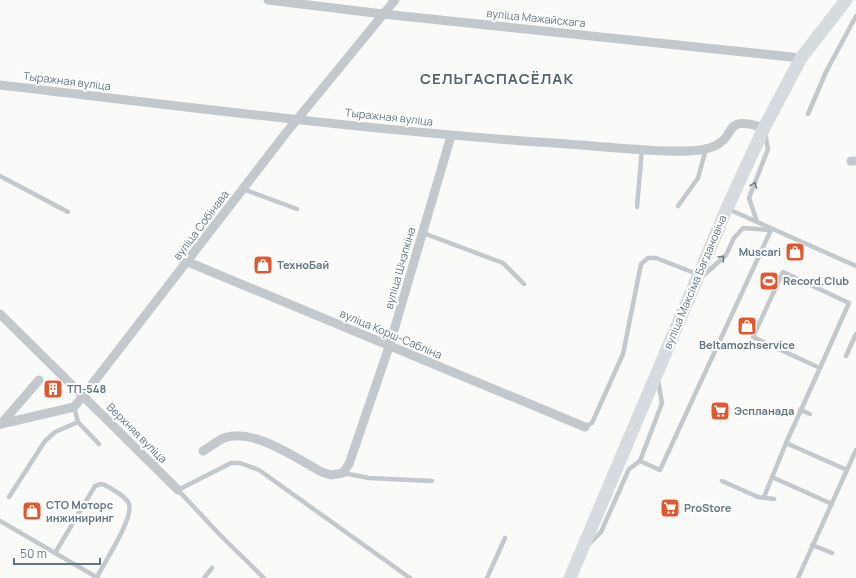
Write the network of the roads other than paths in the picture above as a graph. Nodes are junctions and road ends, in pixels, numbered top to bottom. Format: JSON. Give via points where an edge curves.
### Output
{"nodes":[{"id":1,"x":268,"y":0,"type":"edge"},
{"id":2,"x":395,"y":0,"type":"edge"},
{"id":3,"x":846,"y":0,"type":"edge"},
{"id":4,"x":384,"y":14,"type":"junction"},
{"id":5,"x":856,"y":16,"type":"edge"},
{"id":6,"x":801,"y":58,"type":"junction"},
{"id":7,"x":0,"y":86,"type":"edge"},
{"id":8,"x":808,"y":114,"type":"dead end"},
{"id":9,"x":296,"y":120,"type":"junction"},
{"id":10,"x":764,"y":128,"type":"junction"},
{"id":11,"x":451,"y":136,"type":"junction"},
{"id":12,"x":642,"y":149,"type":"junction"},
{"id":13,"x":706,"y":149,"type":"junction"},
{"id":14,"x":0,"y":176,"type":"edge"},
{"id":15,"x":243,"y":189,"type":"junction"},
{"id":16,"x":678,"y":206,"type":"dead end"},
{"id":17,"x":637,"y":207,"type":"dead end"},
{"id":18,"x":727,"y":208,"type":"junction"},
{"id":19,"x":297,"y":209,"type":"dead end"},
{"id":20,"x":68,"y":212,"type":"dead end"},
{"id":21,"x":757,"y":222,"type":"junction"},
{"id":22,"x":771,"y":230,"type":"junction"},
{"id":23,"x":423,"y":234,"type":"junction"},
{"id":24,"x":188,"y":262,"type":"junction"},
{"id":25,"x":856,"y":266,"type":"edge"},
{"id":26,"x":696,"y":280,"type":"junction"},
{"id":27,"x":524,"y":284,"type":"dead end"},
{"id":28,"x":0,"y":314,"type":"edge"},
{"id":29,"x":856,"y":334,"type":"edge"},
{"id":30,"x":389,"y":346,"type":"junction"},
{"id":31,"x":846,"y":356,"type":"dead end"},
{"id":32,"x":820,"y":368,"type":"junction"},
{"id":33,"x":656,"y":373,"type":"junction"},
{"id":34,"x":39,"y":380,"type":"dead end"},
{"id":35,"x":83,"y":396,"type":"junction"},
{"id":36,"x":74,"y":407,"type":"junction"},
{"id":37,"x":800,"y":410,"type":"junction"},
{"id":38,"x":810,"y":414,"type":"dead end"},
{"id":39,"x":78,"y":422,"type":"junction"},
{"id":40,"x":1,"y":425,"type":"edge"},
{"id":41,"x":585,"y":427,"type":"joint"},
{"id":42,"x":786,"y":443,"type":"junction"},
{"id":43,"x":99,"y":444,"type":"dead end"},
{"id":44,"x":856,"y":450,"type":"edge"},
{"id":45,"x":203,"y":451,"type":"dead end"},
{"id":46,"x":640,"y":461,"type":"junction"},
{"id":47,"x":847,"y":470,"type":"junction"},
{"id":48,"x":343,"y":473,"type":"junction"},
{"id":49,"x":772,"y":477,"type":"junction"},
{"id":50,"x":432,"y":481,"type":"dead end"},
{"id":51,"x":722,"y":481,"type":"dead end"},
{"id":52,"x":178,"y":490,"type":"junction"},
{"id":53,"x":9,"y":497,"type":"dead end"},
{"id":54,"x":764,"y":497,"type":"junction"},
{"id":55,"x":774,"y":499,"type":"dead end"},
{"id":56,"x":832,"y":504,"type":"junction"},
{"id":57,"x":0,"y":521,"type":"edge"},
{"id":58,"x":505,"y":538,"type":"dead end"},
{"id":59,"x":812,"y":545,"type":"junction"},
{"id":60,"x":582,"y":551,"type":"junction"},
{"id":61,"x":55,"y":553,"type":"junction"},
{"id":62,"x":832,"y":553,"type":"dead end"},
{"id":63,"x":212,"y":568,"type":"dead end"},
{"id":64,"x":98,"y":578,"type":"edge"},
{"id":65,"x":204,"y":578,"type":"edge"},
{"id":66,"x":264,"y":578,"type":"edge"},
{"id":67,"x":410,"y":578,"type":"edge"},
{"id":68,"x":487,"y":578,"type":"edge"},
{"id":69,"x":570,"y":578,"type":"edge"},
{"id":70,"x":798,"y":578,"type":"edge"}],
"edges":[{"from":1,"to":4,"type":"street","name":"вуліца Мажайскага"},
{"from":2,"to":4,"type":"street","name":"вуліца Собінава"},
{"from":3,"to":6,"type":"main road","name":"вуліца Максіма Багдановіча"},
{"from":4,"to":6,"type":"street","name":"вуліца Мажайскага"},
{"from":4,"to":9,"type":"street","name":"вуліца Собінава"},
{"from":5,"to":8,"type":"lane","via":[[826,72]]},
{"from":6,"to":10,"type":"main road","name":"вуліца Максіма Багдановіча"},
{"from":7,"to":9,"type":"street","name":"Тыражная вуліца"},
{"from":9,"to":11,"type":"street","name":"Тыражная вуліца"},
{"from":9,"to":15,"type":"street","name":"вуліца Собінава"},
{"from":10,"to":13,"type":"street","name":"Тыражная вуліца","via":[[740,122],[732,127],[723,141]]},
{"from":10,"to":18,"type":"main road","name":"вуліца Максіма Багдановіча"},
{"from":21,"to":10,"type":"lane","one_way":true,"via":[[749,198],[768,149]]},
{"from":11,"to":12,"type":"street","name":"Тыражная вуліца"},
{"from":11,"to":23,"type":"street","name":"вуліца Шчэпкіна"},
{"from":12,"to":13,"type":"street","name":"Тыражная вуліца"},
{"from":12,"to":17,"type":"lane"},
{"from":13,"to":16,"type":"lane","via":[[698,178]]},
{"from":14,"to":20,"type":"lane"},
{"from":15,"to":19,"type":"lane"},
{"from":15,"to":24,"type":"street","name":"вуліца Собінава"},
{"from":18,"to":21,"type":"lane"},
{"from":18,"to":26,"type":"main road","name":"вуліца Максіма Багдановіча"},
{"from":21,"to":22,"type":"lane"},
{"from":22,"to":25,"type":"lane"},
{"from":26,"to":22,"type":"lane","one_way":true,"via":[[726,255],[734,238],[743,228]]},
{"from":22,"to":46,"type":"lane","via":[[660,470]]},
{"from":23,"to":27,"type":"lane","via":[[502,263]]},
{"from":23,"to":30,"type":"street","name":"вуліца Шчэпкіна"},
{"from":24,"to":30,"type":"street","name":"вуліца Корш-Сабліна"},
{"from":24,"to":35,"type":"street","name":"вуліца Собінава"},
{"from":26,"to":33,"type":"main road","name":"вуліца Максіма Багдановіча"},
{"from":26,"to":41,"type":"lane","via":[[656,258],[648,258],[641,264],[623,354],[592,423]]},
{"from":28,"to":35,"type":"street","name":"Верхняя вуліца"},
{"from":29,"to":31,"type":"lane"},
{"from":30,"to":41,"type":"street","name":"вуліца Корш-Сабліна"},
{"from":30,"to":48,"type":"street","name":"вуліца Шчэпкіна","via":[[349,464]]},
{"from":32,"to":32,"type":"lane","via":[[753,338],[782,272],[849,303]]},
{"from":32,"to":37,"type":"lane"},
{"from":33,"to":46,"type":"lane","via":[[662,403]]},
{"from":33,"to":60,"type":"main road","name":"вуліца Максіма Багдановіча"},
{"from":34,"to":40,"type":"street"},
{"from":35,"to":36,"type":"street","name":"вуліца Собінава"},
{"from":35,"to":52,"type":"street","name":"Верхняя вуліца"},
{"from":36,"to":39,"type":"lane"},
{"from":36,"to":40,"type":"street"},
{"from":37,"to":38,"type":"lane"},
{"from":37,"to":42,"type":"lane"},
{"from":39,"to":43,"type":"lane"},
{"from":39,"to":53,"type":"lane","via":[[55,432],[45,440]]},
{"from":42,"to":47,"type":"lane"},
{"from":42,"to":49,"type":"lane"},
{"from":44,"to":47,"type":"lane"},
{"from":45,"to":48,"type":"street","via":[[225,438],[250,436],[322,472]]},
{"from":46,"to":60,"type":"lane","via":[[629,469],[601,532]]},
{"from":47,"to":56,"type":"lane"},
{"from":48,"to":50,"type":"lane","via":[[369,478]]},
{"from":49,"to":54,"type":"lane"},
{"from":49,"to":56,"type":"lane"},
{"from":51,"to":54,"type":"lane","via":[[758,497]]},
{"from":52,"to":66,"type":"lane","name":"Верхняя вуліца"},
{"from":52,"to":67,"type":"lane","via":[[231,463],[240,463],[259,470]]},
{"from":54,"to":55,"type":"lane"},
{"from":56,"to":59,"type":"lane"},
{"from":57,"to":61,"type":"lane"},
{"from":58,"to":68,"type":"lane"},
{"from":59,"to":62,"type":"lane"},
{"from":59,"to":70,"type":"lane"},
{"from":60,"to":69,"type":"main road","name":"вуліца Максіма Багдановіча"},
{"from":61,"to":64,"type":"lane"},
{"from":61,"to":64,"type":"lane","via":[[95,486],[105,485],[126,499],[129,510],[127,521]]},
{"from":63,"to":65,"type":"lane"}]}
